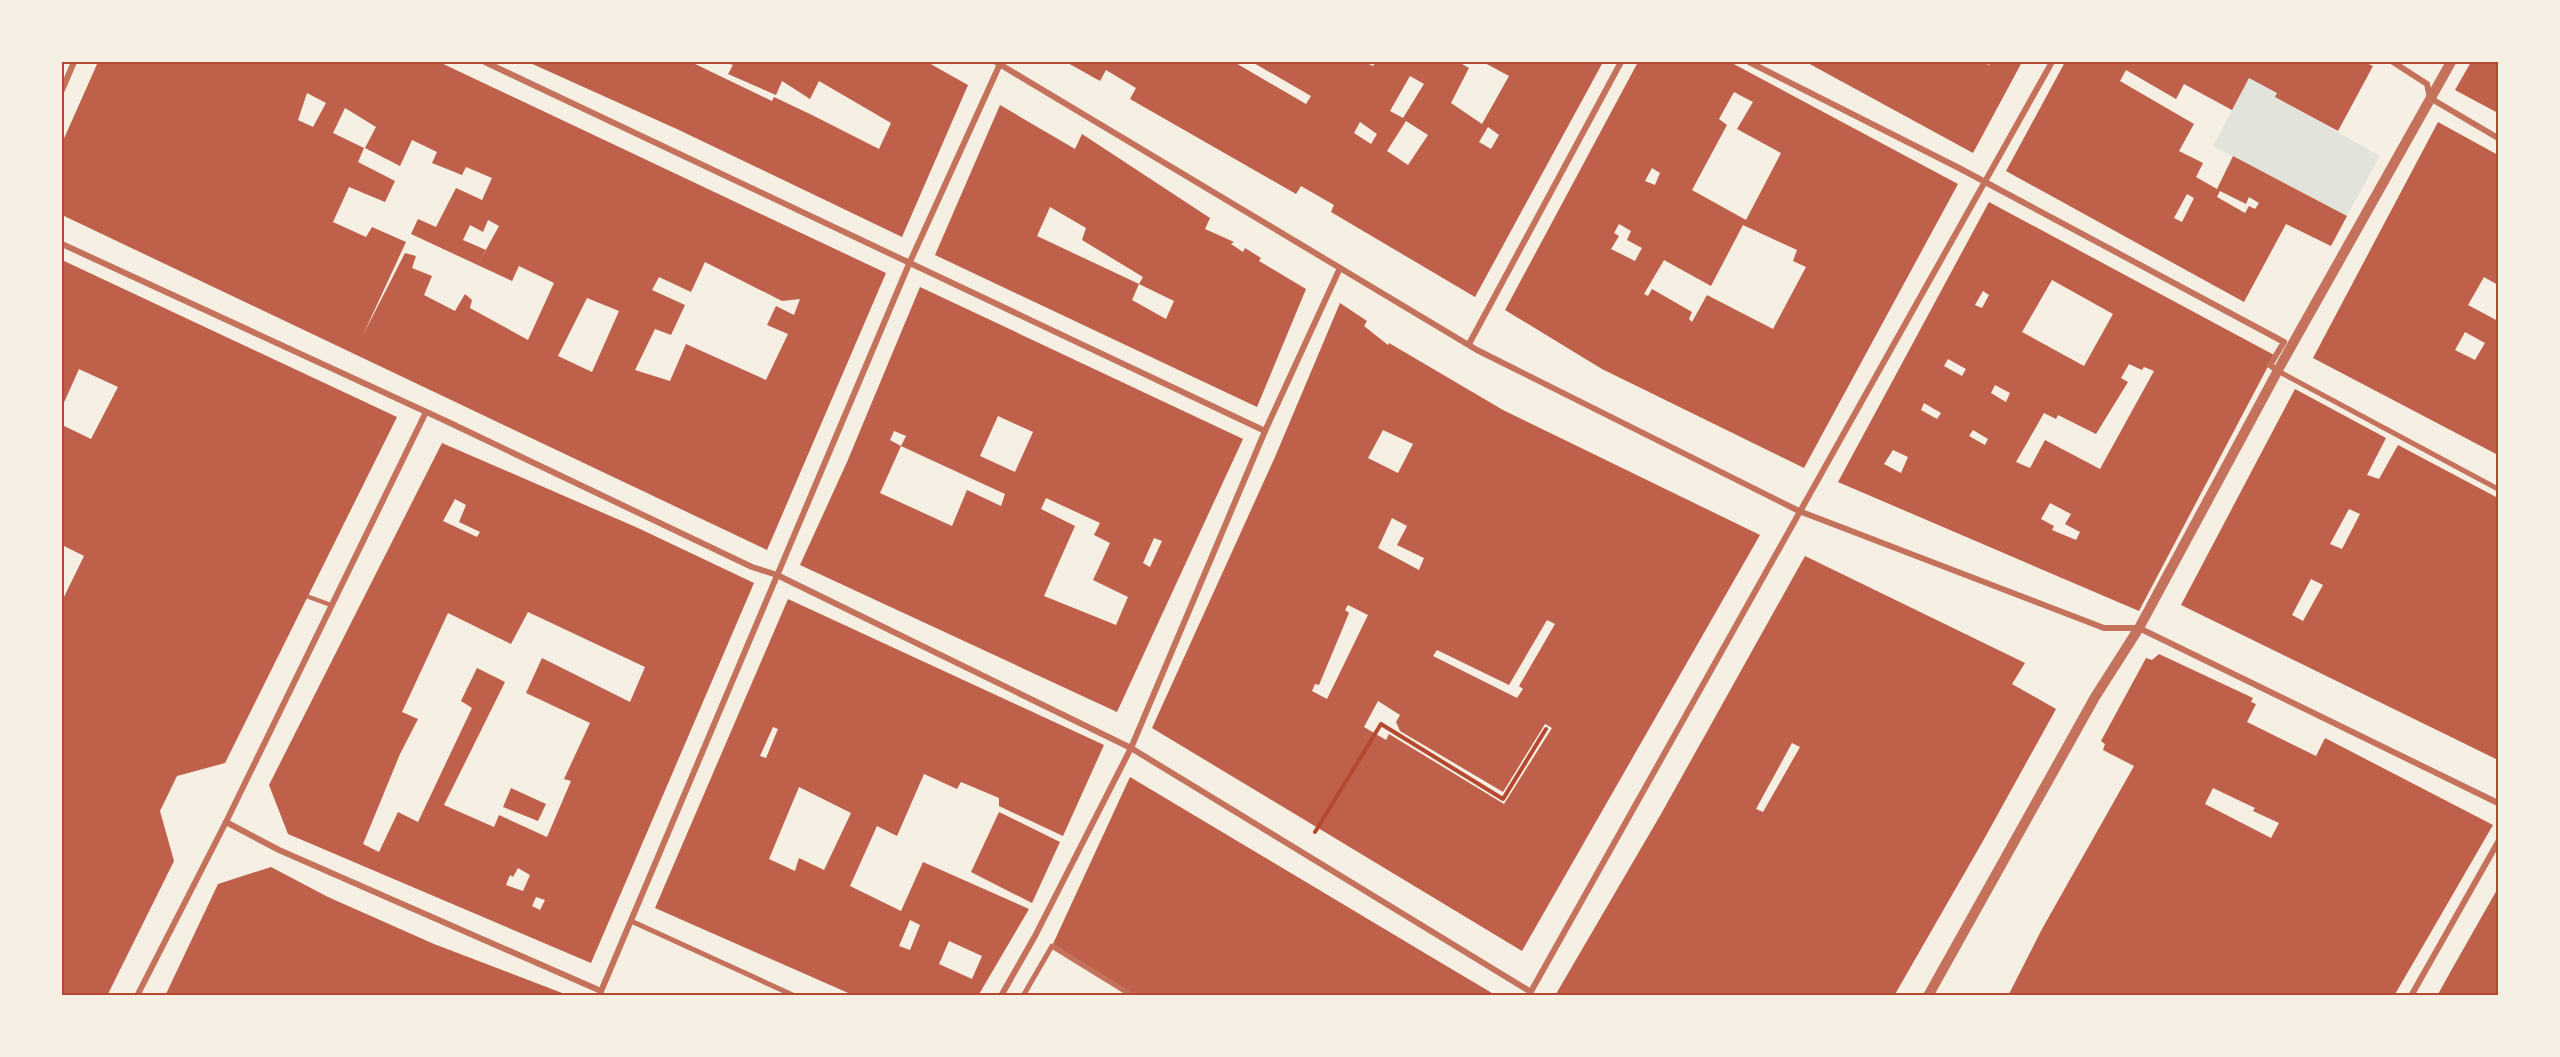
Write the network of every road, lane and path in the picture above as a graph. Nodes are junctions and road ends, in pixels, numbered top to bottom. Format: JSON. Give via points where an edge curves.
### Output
{"nodes":[{"id":1,"x":74,"y":62,"type":"edge"},
{"id":2,"x":485,"y":62,"type":"edge"},
{"id":3,"x":1621,"y":62,"type":"edge"},
{"id":4,"x":1749,"y":62,"type":"edge"},
{"id":5,"x":2052,"y":62,"type":"edge"},
{"id":6,"x":2393,"y":62,"type":"edge"},
{"id":7,"x":2451,"y":62,"type":"edge"},
{"id":8,"x":998,"y":63,"type":"edge"},
{"id":9,"x":62,"y":90,"type":"edge"},
{"id":10,"x":2430,"y":98,"type":"junction"},
{"id":11,"x":2499,"y":138,"type":"edge"},
{"id":12,"x":1984,"y":181,"type":"junction"},
{"id":13,"x":62,"y":244,"type":"edge"},
{"id":14,"x":909,"y":264,"type":"junction"},
{"id":15,"x":1340,"y":268,"type":"junction"},
{"id":16,"x":1469,"y":345,"type":"junction"},
{"id":17,"x":2278,"y":370,"type":"junction"},
{"id":18,"x":426,"y":412,"type":"junction"},
{"id":19,"x":1265,"y":431,"type":"junction"},
{"id":20,"x":2499,"y":489,"type":"edge"},
{"id":21,"x":1799,"y":511,"type":"junction"},
{"id":22,"x":777,"y":575,"type":"junction"},
{"id":23,"x":309,"y":597,"type":"dead end"},
{"id":24,"x":331,"y":605,"type":"junction"},
{"id":25,"x":2139,"y":628,"type":"junction"},
{"id":26,"x":1546,"y":729,"type":"dead end"},
{"id":27,"x":1131,"y":748,"type":"junction"},
{"id":28,"x":2499,"y":803,"type":"edge"},
{"id":29,"x":226,"y":822,"type":"junction"},
{"id":30,"x":2499,"y":842,"type":"edge"},
{"id":31,"x":1302,"y":853,"type":"junction"},
{"id":32,"x":631,"y":921,"type":"junction"},
{"id":33,"x":600,"y":993,"type":"edge"},
{"id":34,"x":1532,"y":994,"type":"edge"},
{"id":35,"x":137,"y":996,"type":"edge"},
{"id":36,"x":795,"y":996,"type":"edge"},
{"id":37,"x":1001,"y":996,"type":"edge"},
{"id":38,"x":1023,"y":996,"type":"edge"},
{"id":39,"x":1133,"y":996,"type":"edge"},
{"id":40,"x":1928,"y":996,"type":"edge"},
{"id":41,"x":2411,"y":996,"type":"edge"}],
"edges":[{"from":1,"to":9,"type":"street"},
{"from":2,"to":14,"type":"street"},
{"from":3,"to":16,"type":"street"},
{"from":4,"to":12,"type":"street"},
{"from":5,"to":12,"type":"street"},
{"from":6,"to":10,"type":"street","via":[[2427,84]]},
{"from":7,"to":10,"type":"street"},
{"from":8,"to":14,"type":"street"},
{"from":8,"to":15,"type":"street"},
{"from":10,"to":11,"type":"street"},
{"from":10,"to":17,"type":"street"},
{"from":12,"to":17,"type":"street","via":[[2284,342],[2270,365]]},
{"from":12,"to":21,"type":"street"},
{"from":13,"to":18,"type":"street"},
{"from":14,"to":19,"type":"street"},
{"from":14,"to":22,"type":"street"},
{"from":15,"to":16,"type":"street"},
{"from":15,"to":19,"type":"street"},
{"from":16,"to":21,"type":"street"},
{"from":17,"to":20,"type":"street"},
{"from":17,"to":25,"type":"street"},
{"from":18,"to":22,"type":"street","via":[[752,567]]},
{"from":18,"to":24,"type":"street"},
{"from":19,"to":27,"type":"street"},
{"from":21,"to":25,"type":"street","via":[[2104,628]]},
{"from":21,"to":34,"type":"street"},
{"from":22,"to":27,"type":"street"},
{"from":22,"to":32,"type":"street"},
{"from":23,"to":24,"type":"lane"},
{"from":24,"to":29,"type":"street"},
{"from":25,"to":28,"type":"street"},
{"from":25,"to":40,"type":"street","via":[[2095,697]]},
{"from":26,"to":31,"type":"path","via":[[1503,799],[1381,724]]},
{"from":27,"to":31,"type":"street"},
{"from":27,"to":37,"type":"street"},
{"from":29,"to":33,"type":"street","via":[[279,850]]},
{"from":29,"to":35,"type":"street"},
{"from":30,"to":41,"type":"street"},
{"from":31,"to":34,"type":"street"},
{"from":32,"to":33,"type":"street"},
{"from":32,"to":36,"type":"street"},
{"from":38,"to":39,"type":"street","via":[[1052,946]]}]}
